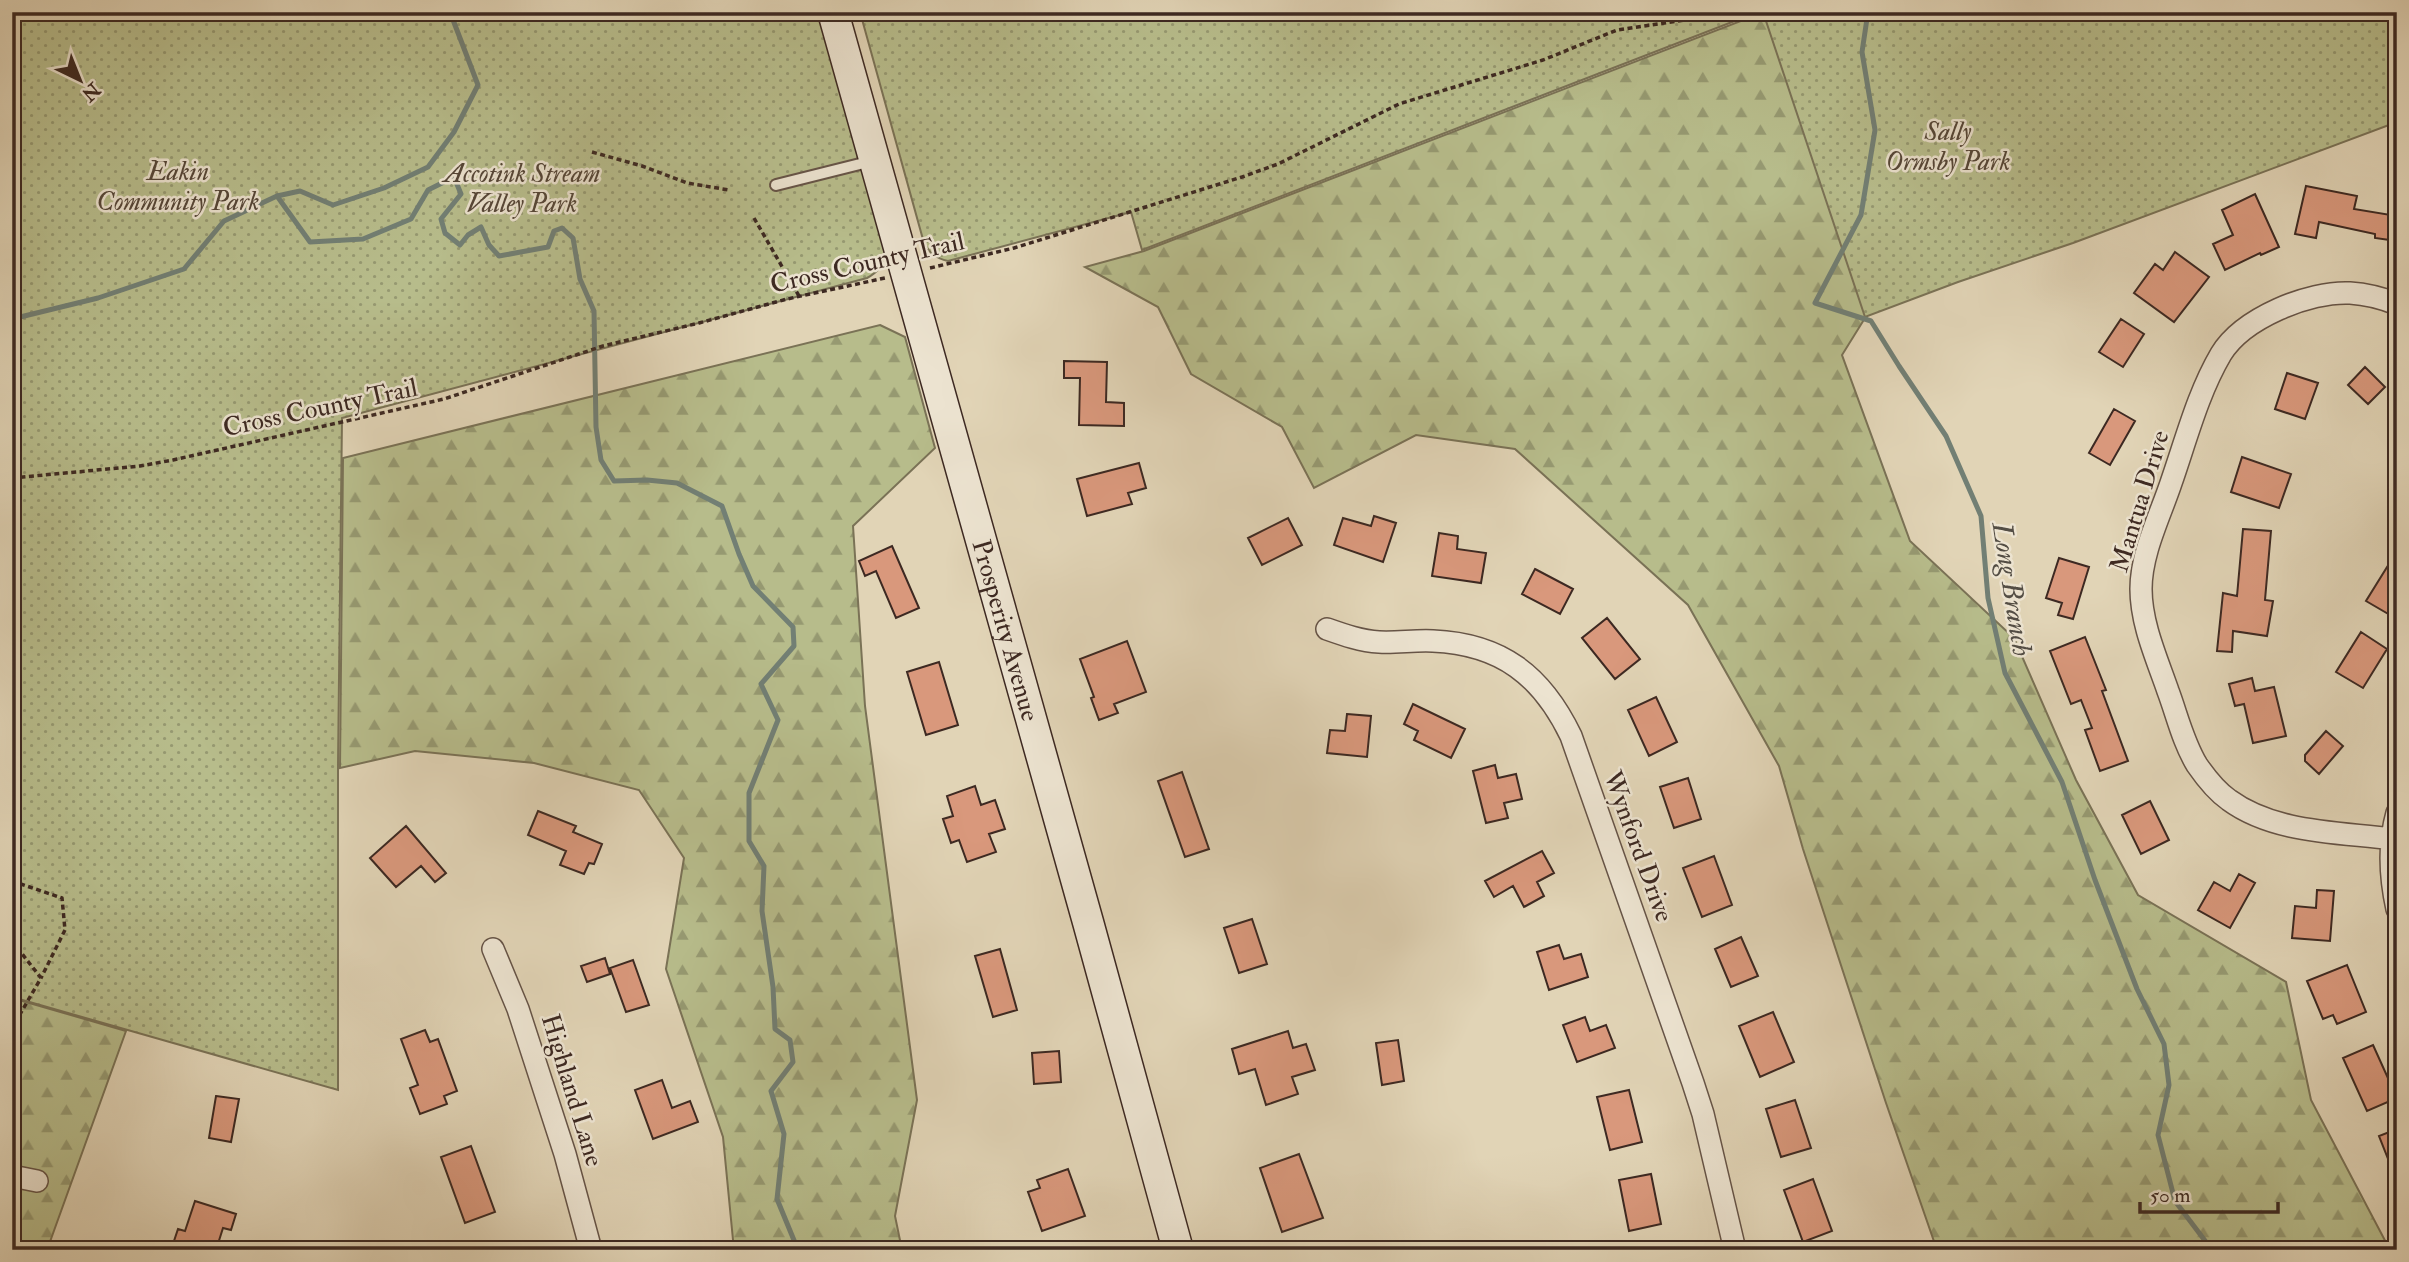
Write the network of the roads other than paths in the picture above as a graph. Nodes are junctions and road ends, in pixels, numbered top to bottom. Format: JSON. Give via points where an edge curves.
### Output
{"nodes":[{"id":1,"x":833,"y":12,"type":"edge"},
{"id":2,"x":873,"y":161,"type":"junction"},
{"id":3,"x":776,"y":185,"type":"dead end"},
{"id":4,"x":2397,"y":303,"type":"edge"},
{"id":5,"x":1327,"y":629,"type":"dead end"},
{"id":6,"x":2397,"y":813,"type":"edge"},
{"id":7,"x":2392,"y":839,"type":"junction"},
{"id":8,"x":2397,"y":909,"type":"edge"},
{"id":9,"x":493,"y":949,"type":"dead end"},
{"id":10,"x":12,"y":1176,"type":"edge"},
{"id":11,"x":37,"y":1181,"type":"dead end"},
{"id":12,"x":591,"y":1250,"type":"edge"},
{"id":13,"x":1178,"y":1250,"type":"edge"},
{"id":14,"x":1735,"y":1250,"type":"edge"}],
"edges":[{"from":1,"to":2,"type":"main road","name":"Prosperity Avenue"},
{"from":2,"to":3,"type":"lane"},
{"from":2,"to":13,"type":"main road","name":"Prosperity Avenue"},
{"from":4,"to":7,"type":"street","name":"Mantua Drive","via":[[2352,293],[2322,295],[2256,321],[2229,344],[2206,385],[2189,431],[2144,564],[2141,589],[2143,613],[2184,737],[2196,763],[2227,799],[2271,821]]},
{"from":5,"to":14,"type":"street","name":"Wynford Drive","via":[[1377,642],[1430,640],[1486,650],[1531,677],[1558,709],[1693,1083]]},
{"from":6,"to":7,"type":"street"},
{"from":7,"to":8,"type":"street","via":[[2390,866]]},
{"from":9,"to":12,"type":"street","name":"Highland Lane","via":[[518,1009]]},
{"from":10,"to":11,"type":"street"}]}
